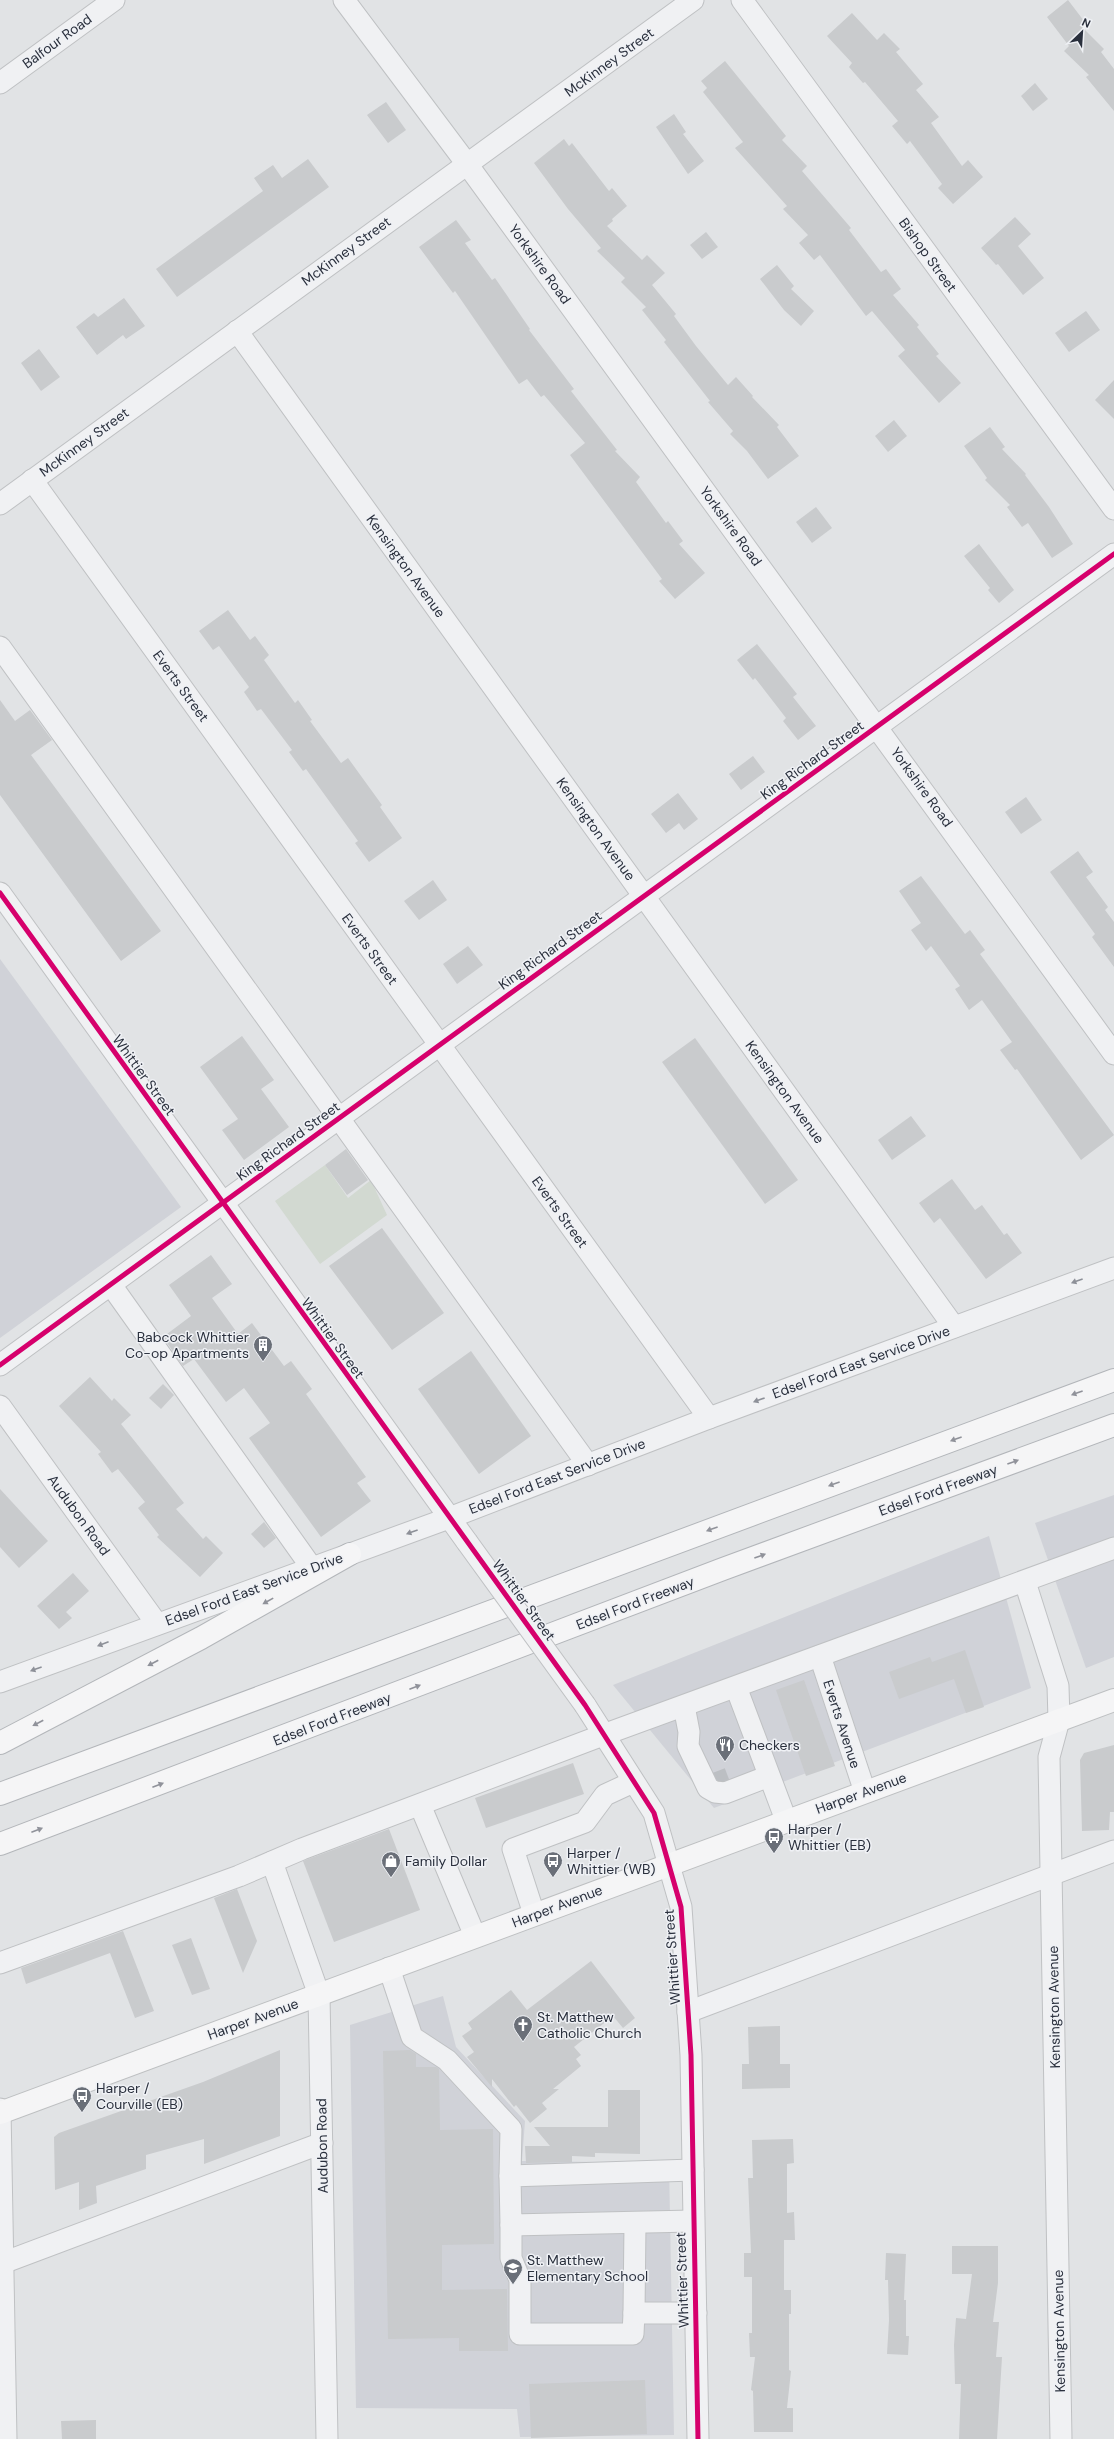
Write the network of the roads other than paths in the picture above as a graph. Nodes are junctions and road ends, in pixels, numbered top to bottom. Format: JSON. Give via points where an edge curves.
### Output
{"nodes":[{"id":1,"x":114,"y":0,"type":"edge"},
{"id":2,"x":344,"y":0,"type":"edge"},
{"id":3,"x":693,"y":0,"type":"edge"},
{"id":4,"x":742,"y":0,"type":"edge"},
{"id":5,"x":0,"y":83,"type":"edge"},
{"id":6,"x":467,"y":164,"type":"junction"},
{"id":7,"x":237,"y":331,"type":"junction"},
{"id":8,"x":32,"y":480,"type":"junction"},
{"id":9,"x":0,"y":504,"type":"edge"},
{"id":10,"x":1114,"y":509,"type":"edge"},
{"id":11,"x":1114,"y":554,"type":"edge"},
{"id":12,"x":0,"y":647,"type":"edge"},
{"id":13,"x":878,"y":727,"type":"junction"},
{"id":14,"x":1,"y":896,"type":"edge"},
{"id":15,"x":644,"y":896,"type":"junction"},
{"id":16,"x":440,"y":1046,"type":"junction"},
{"id":17,"x":1114,"y":1054,"type":"edge"},
{"id":18,"x":339,"y":1119,"type":"junction"},
{"id":19,"x":222,"y":1204,"type":"junction"},
{"id":20,"x":1114,"y":1268,"type":"edge"},
{"id":21,"x":111,"y":1285,"type":"junction"},
{"id":22,"x":954,"y":1327,"type":"junction"},
{"id":23,"x":0,"y":1365,"type":"edge"},
{"id":24,"x":1114,"y":1380,"type":"edge"},
{"id":25,"x":0,"y":1406,"type":"edge"},
{"id":26,"x":709,"y":1418,"type":"junction"},
{"id":27,"x":1114,"y":1425,"type":"edge"},
{"id":28,"x":588,"y":1465,"type":"junction"},
{"id":29,"x":449,"y":1518,"type":"junction"},
{"id":30,"x":1114,"y":1548,"type":"edge"},
{"id":31,"x":350,"y":1554,"type":"junction"},
{"id":32,"x":312,"y":1568,"type":"junction"},
{"id":33,"x":1025,"y":1582,"type":"junction"},
{"id":34,"x":157,"y":1624,"type":"junction"},
{"id":35,"x":820,"y":1656,"type":"junction"},
{"id":36,"x":0,"y":1682,"type":"edge"},
{"id":37,"x":736,"y":1687,"type":"junction"},
{"id":38,"x":1114,"y":1700,"type":"edge"},
{"id":39,"x":678,"y":1708,"type":"junction"},
{"id":40,"x":1059,"y":1720,"type":"junction"},
{"id":41,"x":603,"y":1735,"type":"junction"},
{"id":42,"x":0,"y":1743,"type":"edge"},
{"id":43,"x":769,"y":1776,"type":"junction"},
{"id":44,"x":634,"y":1782,"type":"junction"},
{"id":45,"x":864,"y":1792,"type":"junction"},
{"id":46,"x":0,"y":1794,"type":"edge"},
{"id":47,"x":420,"y":1804,"type":"junction"},
{"id":48,"x":786,"y":1820,"type":"junction"},
{"id":49,"x":0,"y":1844,"type":"edge"},
{"id":50,"x":1114,"y":1851,"type":"edge"},
{"id":51,"x":272,"y":1862,"type":"junction"},
{"id":52,"x":669,"y":1864,"type":"junction"},
{"id":53,"x":1051,"y":1874,"type":"junction"},
{"id":54,"x":534,"y":1914,"type":"junction"},
{"id":55,"x":475,"y":1936,"type":"junction"},
{"id":56,"x":0,"y":1963,"type":"edge"},
{"id":57,"x":389,"y":1968,"type":"junction"},
{"id":58,"x":319,"y":1995,"type":"junction"},
{"id":59,"x":688,"y":2012,"type":"junction"},
{"id":60,"x":0,"y":2112,"type":"edge"},
{"id":61,"x":322,"y":2143,"type":"junction"},
{"id":62,"x":693,"y":2170,"type":"junction"},
{"id":63,"x":510,"y":2176,"type":"junction"},
{"id":64,"x":692,"y":2221,"type":"junction"},
{"id":65,"x":635,"y":2224,"type":"junction"},
{"id":66,"x":511,"y":2225,"type":"junction"},
{"id":67,"x":2,"y":2263,"type":"edge"},
{"id":68,"x":634,"y":2313,"type":"junction"},
{"id":69,"x":696,"y":2313,"type":"junction"},
{"id":70,"x":6,"y":2439,"type":"edge"},
{"id":71,"x":327,"y":2439,"type":"edge"},
{"id":72,"x":698,"y":2439,"type":"edge"},
{"id":73,"x":1061,"y":2439,"type":"edge"}],
"edges":[{"from":1,"to":5,"type":"street","name":"Balfour Road"},
{"from":2,"to":6,"type":"street","name":"Yorkshire Road"},
{"from":3,"to":6,"type":"street","name":"McKinney Street"},
{"from":4,"to":10,"type":"street","name":"Bishop Street"},
{"from":6,"to":7,"type":"street","name":"McKinney Street"},
{"from":6,"to":13,"type":"street","name":"Yorkshire Road"},
{"from":7,"to":8,"type":"street","name":"McKinney Street"},
{"from":7,"to":15,"type":"street","name":"Kensington Avenue"},
{"from":8,"to":9,"type":"street","name":"McKinney Street"},
{"from":8,"to":16,"type":"street","name":"Everts Street"},
{"from":11,"to":13,"type":"street","name":"King Richard Street"},
{"from":12,"to":18,"type":"street"},
{"from":13,"to":15,"type":"street","name":"King Richard Street"},
{"from":13,"to":17,"type":"street","name":"Yorkshire Road"},
{"from":14,"to":19,"type":"street","name":"Whittier Street"},
{"from":15,"to":16,"type":"street","name":"King Richard Street"},
{"from":15,"to":22,"type":"street","name":"Kensington Avenue"},
{"from":16,"to":18,"type":"street","name":"King Richard Street"},
{"from":16,"to":26,"type":"street","name":"Everts Street"},
{"from":18,"to":19,"type":"street","name":"King Richard Street"},
{"from":18,"to":28,"type":"street"},
{"from":19,"to":21,"type":"street","name":"King Richard Street"},
{"from":19,"to":29,"type":"street","name":"Whittier Street"},
{"from":20,"to":22,"type":"street","name":"Edsel Ford East Service Drive","one_way":true},
{"from":21,"to":23,"type":"street","name":"King Richard Street"},
{"from":21,"to":32,"type":"street"},
{"from":22,"to":26,"type":"street","name":"Edsel Ford East Service Drive","one_way":true},
{"from":24,"to":46,"type":"main road","one_way":true},
{"from":25,"to":34,"type":"street","name":"Audubon Road"},
{"from":26,"to":28,"type":"street","name":"Edsel Ford East Service Drive"},
{"from":49,"to":27,"type":"main road","name":"Edsel Ford Freeway","one_way":true,"via":[[723,1569]]},
{"from":28,"to":29,"type":"street","name":"Edsel Ford East Service Drive"},
{"from":29,"to":31,"type":"street","name":"Edsel Ford East Service Drive","one_way":true},
{"from":29,"to":41,"type":"street","name":"Whittier Street","bridge":true,"via":[[585,1705]]},
{"from":30,"to":33,"type":"street"},
{"from":31,"to":32,"type":"street","name":"Edsel Ford East Service Drive"},
{"from":31,"to":42,"type":"main road","one_way":true,"via":[[201,1638]]},
{"from":32,"to":34,"type":"street","name":"Edsel Ford East Service Drive"},
{"from":33,"to":35,"type":"street"},
{"from":33,"to":40,"type":"street","name":"Kensington Avenue","via":[[1058,1686]]},
{"from":34,"to":36,"type":"street","name":"Edsel Ford East Service Drive","one_way":true},
{"from":35,"to":37,"type":"street"},
{"from":35,"to":45,"type":"street","name":"Everts Avenue"},
{"from":37,"to":39,"type":"street"},
{"from":37,"to":43,"type":"street"},
{"from":38,"to":40,"type":"main road","name":"Harper Avenue"},
{"from":39,"to":41,"type":"street"},
{"from":39,"to":43,"type":"street","via":[[689,1732],[688,1746],[708,1788],[725,1793],[723,1782]]},
{"from":40,"to":45,"type":"main road","name":"Harper Avenue"},
{"from":40,"to":53,"type":"street","name":"Kensington Avenue","via":[[1049,1757]]},
{"from":41,"to":44,"type":"street","name":"Whittier Street"},
{"from":41,"to":47,"type":"street"},
{"from":43,"to":48,"type":"street"},
{"from":44,"to":52,"type":"street","name":"Whittier Street","via":[[654,1813]]},
{"from":44,"to":54,"type":"street","via":[[605,1795],[585,1822],[512,1849]]},
{"from":45,"to":48,"type":"main road","name":"Harper Avenue"},
{"from":47,"to":51,"type":"street"},
{"from":47,"to":55,"type":"street"},
{"from":48,"to":52,"type":"main road","name":"Harper Avenue"},
{"from":50,"to":53,"type":"street"},
{"from":51,"to":56,"type":"street"},
{"from":51,"to":58,"type":"street","name":"Audubon Road"},
{"from":52,"to":54,"type":"main road","name":"Harper Avenue"},
{"from":52,"to":59,"type":"street","name":"Whittier Street","via":[[681,1907]]},
{"from":53,"to":59,"type":"street"},
{"from":53,"to":73,"type":"street","name":"Kensington Avenue"},
{"from":54,"to":55,"type":"main road","name":"Harper Avenue"},
{"from":55,"to":57,"type":"main road","name":"Harper Avenue"},
{"from":57,"to":58,"type":"main road","name":"Harper Avenue"},
{"from":57,"to":63,"type":"street","via":[[412,2037],[447,2060],[511,2129]]},
{"from":58,"to":60,"type":"main road","name":"Harper Avenue"},
{"from":58,"to":61,"type":"street","name":"Audubon Road"},
{"from":59,"to":62,"type":"street","name":"Whittier Street"},
{"from":60,"to":67,"type":"street"},
{"from":61,"to":67,"type":"street"},
{"from":61,"to":71,"type":"street","name":"Audubon Road"},
{"from":62,"to":63,"type":"street"},
{"from":62,"to":64,"type":"street","name":"Whittier Street"},
{"from":63,"to":66,"type":"street"},
{"from":64,"to":65,"type":"street"},
{"from":64,"to":69,"type":"street","name":"Whittier Street"},
{"from":65,"to":66,"type":"street"},
{"from":65,"to":68,"type":"street"},
{"from":66,"to":68,"type":"street","via":[[511,2258],[520,2280],[520,2334],[633,2334]]},
{"from":67,"to":70,"type":"street"},
{"from":68,"to":69,"type":"street"},
{"from":69,"to":72,"type":"street","name":"Whittier Street"}]}
